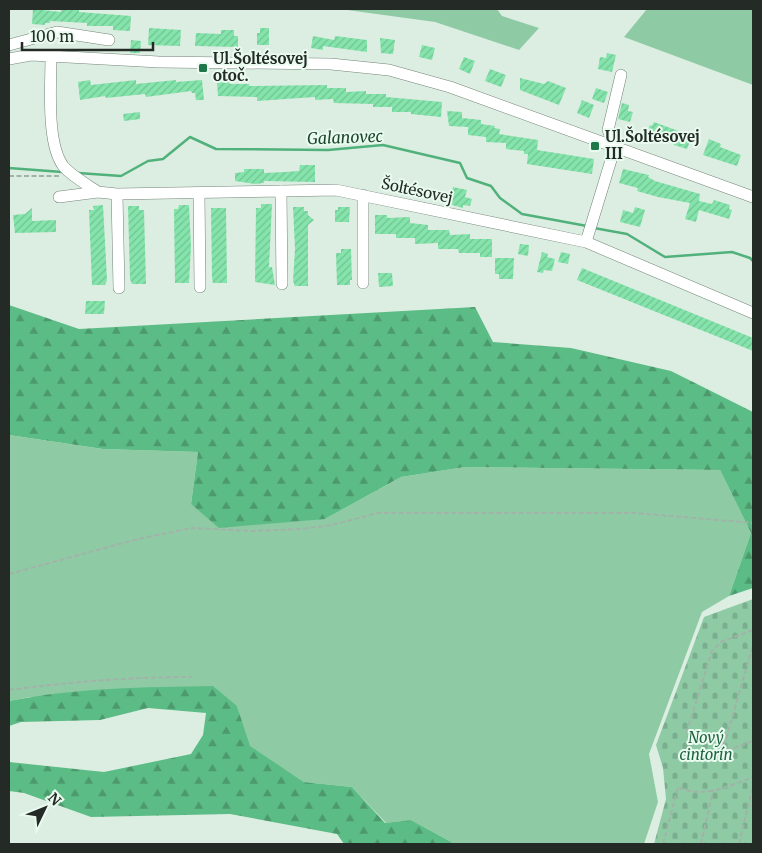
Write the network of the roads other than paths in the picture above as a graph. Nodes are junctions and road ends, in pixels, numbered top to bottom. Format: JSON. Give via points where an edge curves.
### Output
{"nodes":[{"id":1,"x":109,"y":40,"type":"dead end"},
{"id":2,"x":9,"y":45,"type":"edge"},
{"id":3,"x":51,"y":57,"type":"junction"},
{"id":4,"x":9,"y":59,"type":"edge"},
{"id":5,"x":621,"y":75,"type":"dead end"},
{"id":6,"x":615,"y":147,"type":"junction"},
{"id":7,"x":281,"y":191,"type":"junction"},
{"id":8,"x":98,"y":192,"type":"junction"},
{"id":9,"x":199,"y":192,"type":"junction"},
{"id":10,"x":117,"y":194,"type":"junction"},
{"id":11,"x":363,"y":195,"type":"junction"},
{"id":12,"x":58,"y":197,"type":"dead end"},
{"id":13,"x":753,"y":197,"type":"edge"},
{"id":14,"x":586,"y":242,"type":"junction"},
{"id":15,"x":363,"y":283,"type":"dead end"},
{"id":16,"x":282,"y":284,"type":"dead end"},
{"id":17,"x":200,"y":287,"type":"dead end"},
{"id":18,"x":119,"y":288,"type":"dead end"},
{"id":19,"x":753,"y":313,"type":"edge"}],
"edges":[{"from":1,"to":2,"type":"street","via":[[57,32]]},
{"from":3,"to":4,"type":"street","via":[[31,55]]},
{"from":3,"to":6,"type":"street","via":[[331,64],[389,70],[450,87]]},
{"from":3,"to":8,"type":"street","via":[[56,150],[64,167]]},
{"from":5,"to":6,"type":"street","via":[[608,130]]},
{"from":6,"to":13,"type":"street"},
{"from":6,"to":14,"type":"street"},
{"from":7,"to":9,"type":"street","name":"Šoltésovej"},
{"from":7,"to":11,"type":"street","name":"Šoltésovej","via":[[336,190]]},
{"from":7,"to":16,"type":"street"},
{"from":8,"to":10,"type":"street","name":"Šoltésovej"},
{"from":8,"to":12,"type":"street","name":"Šoltésovej"},
{"from":9,"to":10,"type":"street","name":"Šoltésovej"},
{"from":9,"to":17,"type":"street"},
{"from":10,"to":18,"type":"street"},
{"from":11,"to":14,"type":"street","name":"Šoltésovej"},
{"from":11,"to":15,"type":"street"},
{"from":14,"to":19,"type":"street","name":"Šoltésovej"}]}
